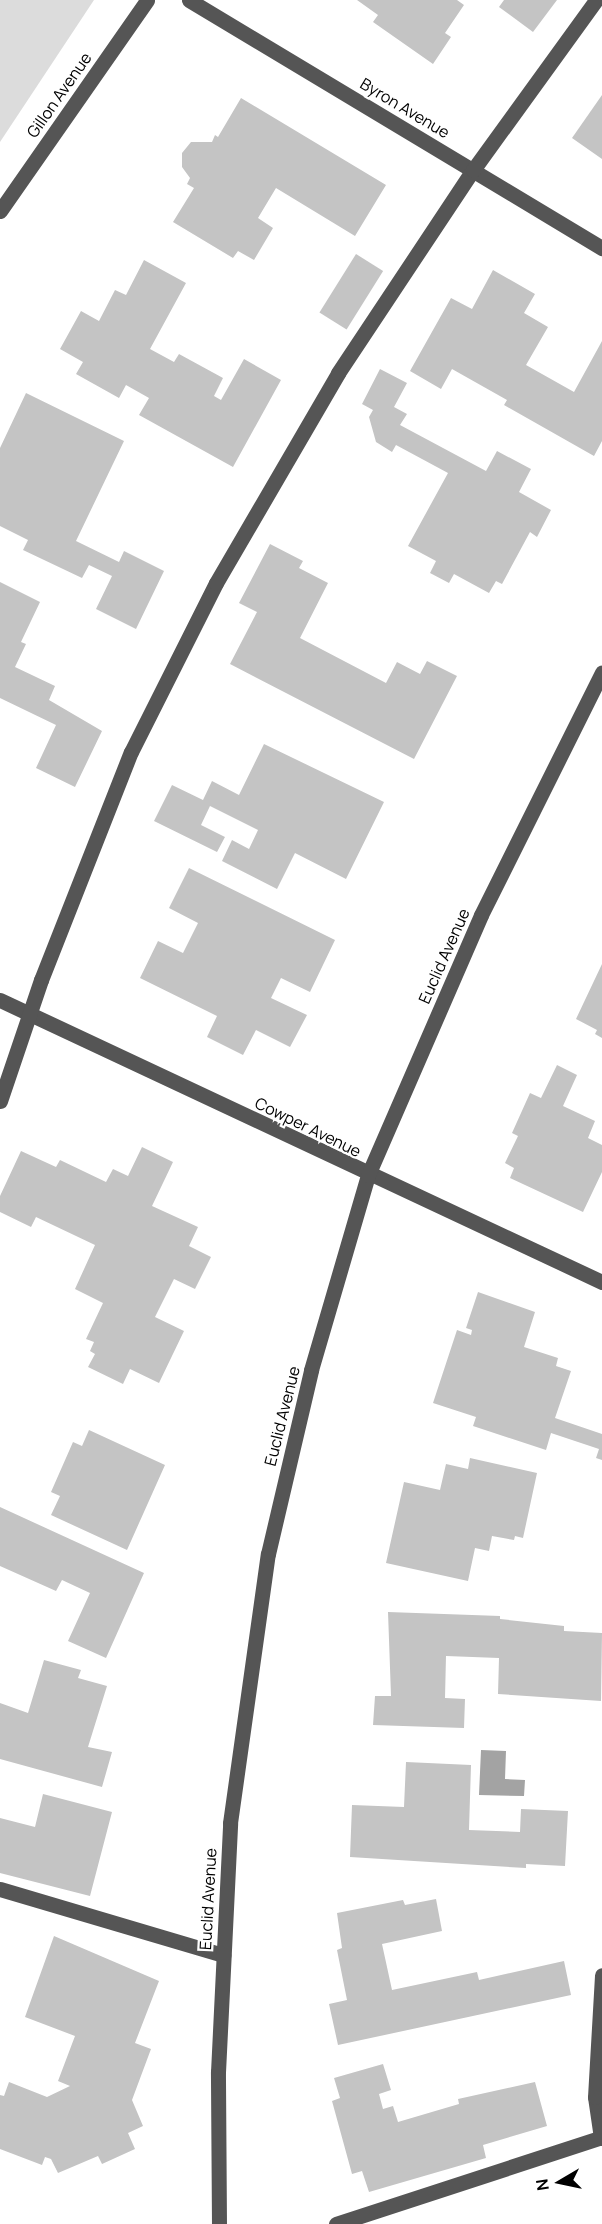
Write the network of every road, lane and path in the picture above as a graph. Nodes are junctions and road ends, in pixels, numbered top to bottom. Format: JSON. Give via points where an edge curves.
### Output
{"nodes":[{"id":1,"x":147,"y":0,"type":"edge"},
{"id":2,"x":189,"y":0,"type":"edge"},
{"id":3,"x":596,"y":0,"type":"edge"},
{"id":4,"x":473,"y":170,"type":"junction"},
{"id":5,"x":0,"y":211,"type":"edge"},
{"id":6,"x":602,"y":248,"type":"edge"},
{"id":7,"x":602,"y":672,"type":"edge"},
{"id":8,"x":0,"y":1000,"type":"edge"},
{"id":9,"x":29,"y":1014,"type":"junction"},
{"id":10,"x":0,"y":1101,"type":"edge"},
{"id":11,"x":368,"y":1175,"type":"junction"},
{"id":12,"x":602,"y":1282,"type":"edge"},
{"id":13,"x":0,"y":1889,"type":"edge"},
{"id":14,"x":224,"y":1955,"type":"junction"},
{"id":15,"x":602,"y":1975,"type":"edge"},
{"id":16,"x":602,"y":2137,"type":"edge"},
{"id":17,"x":219,"y":2224,"type":"edge"},
{"id":18,"x":336,"y":2224,"type":"edge"}],
"edges":[{"from":1,"to":5,"type":"street","name":"Gillon Avenue"},
{"from":2,"to":4,"type":"street","name":"Byron Avenue"},
{"from":3,"to":4,"type":"street"},
{"from":4,"to":6,"type":"street","name":"Byron Avenue"},
{"from":4,"to":9,"type":"street","via":[[338,373],[216,583],[131,752]]},
{"from":7,"to":11,"type":"street","name":"Euclid Avenue","via":[[481,915]]},
{"from":8,"to":9,"type":"street","name":"Cowper Avenue"},
{"from":9,"to":10,"type":"street"},
{"from":9,"to":11,"type":"street","name":"Cowper Avenue"},
{"from":11,"to":12,"type":"street","name":"Cowper Avenue"},
{"from":11,"to":14,"type":"street","name":"Euclid Avenue","via":[[311,1370],[268,1554],[230,1823]]},
{"from":13,"to":14,"type":"street"},
{"from":14,"to":17,"type":"street","name":"Euclid Avenue","via":[[218,2072]]},
{"from":15,"to":16,"type":"street","via":[[595,2097]]},
{"from":16,"to":18,"type":"street"}]}
